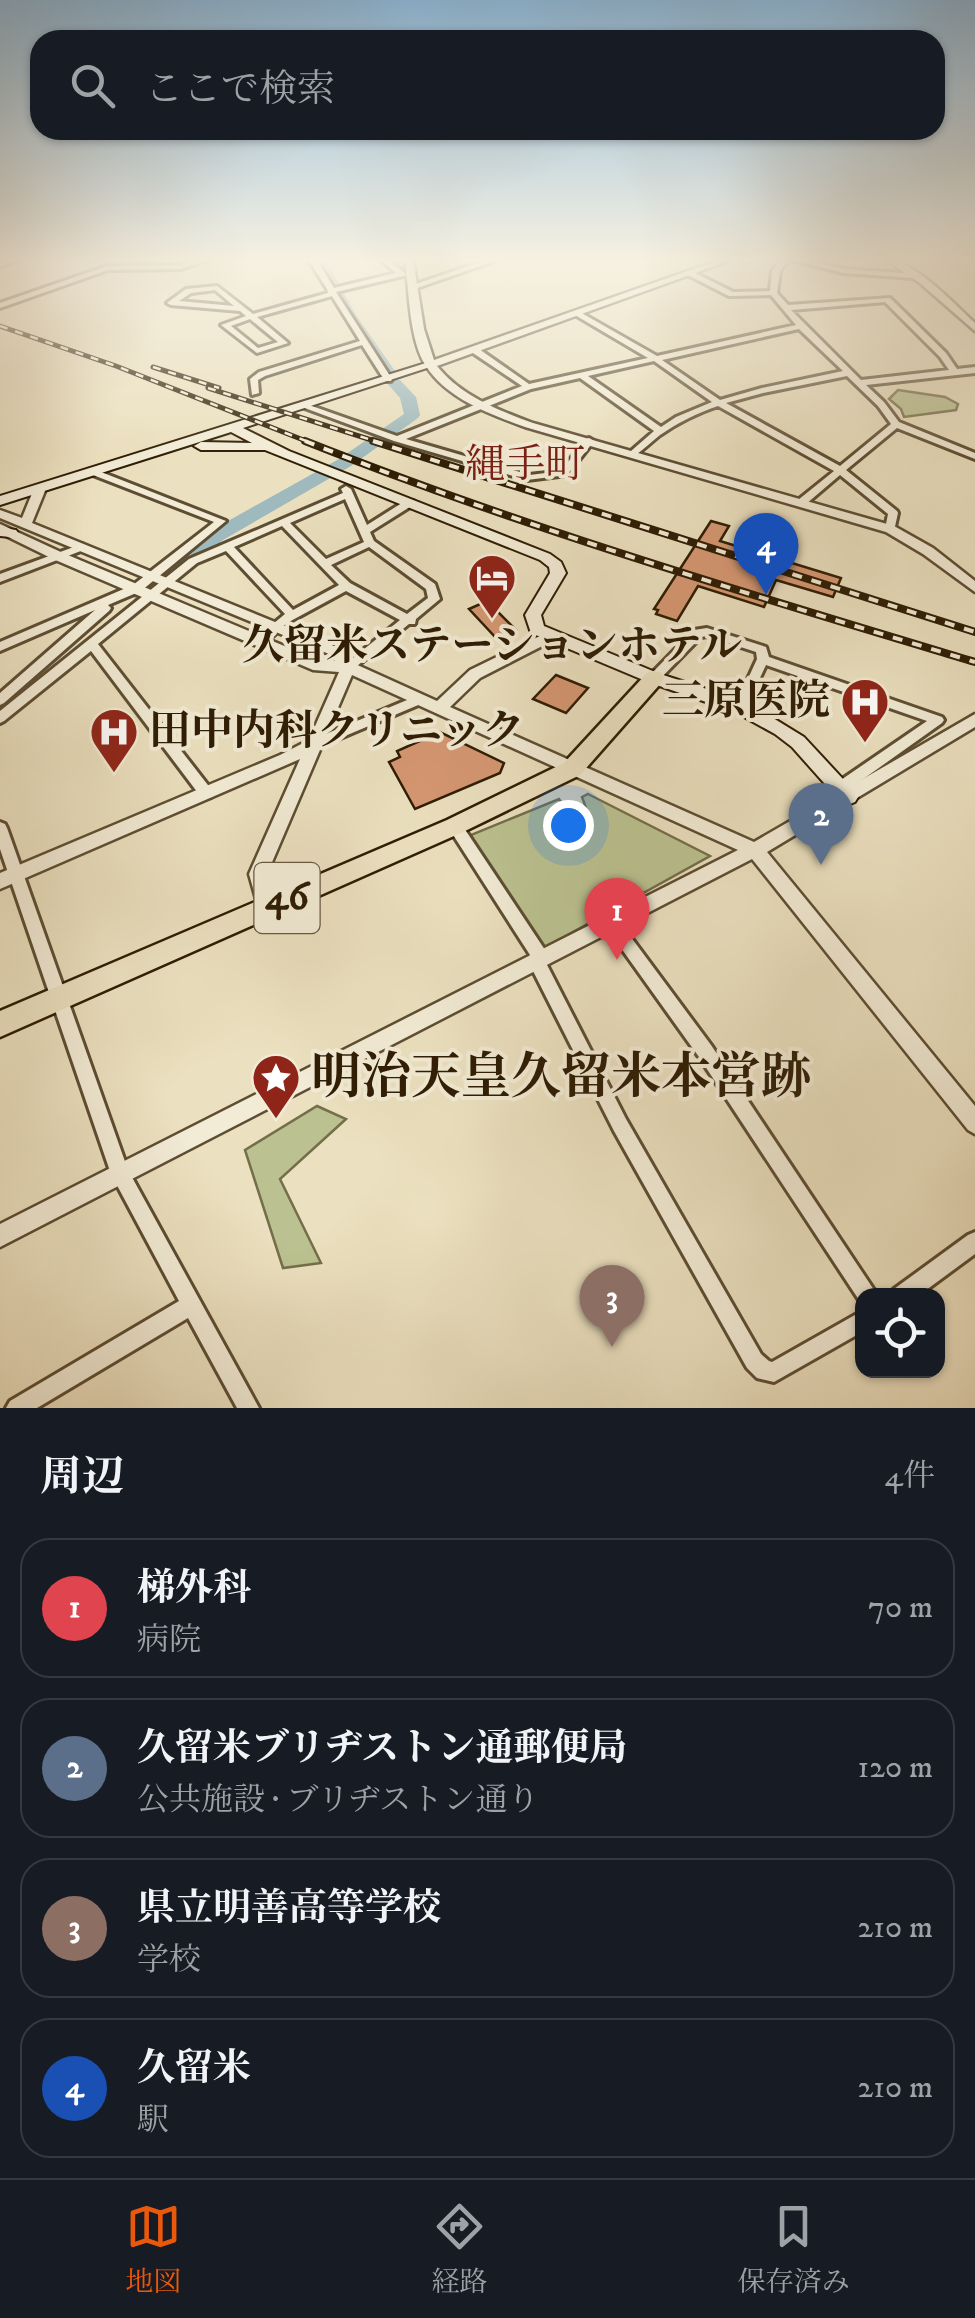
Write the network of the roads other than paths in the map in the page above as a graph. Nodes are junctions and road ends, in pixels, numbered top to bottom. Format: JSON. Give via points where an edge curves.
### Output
{"nodes":[{"id":1,"x":227,"y":325,"type":"edge"},
{"id":2,"x":262,"y":325,"type":"edge"},
{"id":3,"x":352,"y":325,"type":"edge"},
{"id":4,"x":422,"y":325,"type":"edge"},
{"id":5,"x":546,"y":325,"type":"edge"},
{"id":6,"x":598,"y":325,"type":"edge"},
{"id":7,"x":912,"y":325,"type":"edge"},
{"id":8,"x":801,"y":326,"type":"joint"},
{"id":9,"x":364,"y":342,"type":"junction"},
{"id":10,"x":476,"y":350,"type":"junction"},
{"id":11,"x":653,"y":357,"type":"junction"},
{"id":12,"x":430,"y":365,"type":"junction"},
{"id":13,"x":975,"y":370,"type":"edge"},
{"id":14,"x":847,"y":373,"type":"junction"},
{"id":15,"x":956,"y":373,"type":"junction"},
{"id":16,"x":580,"y":374,"type":"junction"},
{"id":17,"x":388,"y":380,"type":"junction"},
{"id":18,"x":859,"y":383,"type":"junction"},
{"id":19,"x":528,"y":387,"type":"junction"},
{"id":20,"x":255,"y":394,"type":"dead end"},
{"id":21,"x":717,"y":402,"type":"junction"},
{"id":22,"x":482,"y":405,"type":"junction"},
{"id":23,"x":306,"y":407,"type":"junction"},
{"id":24,"x":896,"y":424,"type":"junction"},
{"id":25,"x":234,"y":429,"type":"junction"},
{"id":26,"x":662,"y":432,"type":"junction"},
{"id":27,"x":397,"y":439,"type":"junction"},
{"id":28,"x":590,"y":441,"type":"junction"},
{"id":29,"x":176,"y":448,"type":"junction"},
{"id":30,"x":270,"y":448,"type":"junction"},
{"id":31,"x":634,"y":453,"type":"junction"},
{"id":32,"x":975,"y":456,"type":"edge"},
{"id":33,"x":840,"y":470,"type":"junction"},
{"id":34,"x":96,"y":472,"type":"junction"},
{"id":35,"x":346,"y":485,"type":"junction"},
{"id":36,"x":39,"y":491,"type":"junction"},
{"id":37,"x":802,"y":502,"type":"junction"},
{"id":38,"x":409,"y":503,"type":"junction"},
{"id":39,"x":0,"y":508,"type":"edge"},
{"id":40,"x":283,"y":522,"type":"junction"},
{"id":41,"x":26,"y":524,"type":"junction"},
{"id":42,"x":890,"y":529,"type":"junction"},
{"id":43,"x":4,"y":531,"type":"edge"},
{"id":44,"x":367,"y":537,"type":"junction"},
{"id":45,"x":227,"y":546,"type":"junction"},
{"id":46,"x":82,"y":547,"type":"junction"},
{"id":47,"x":58,"y":556,"type":"junction"},
{"id":48,"x":324,"y":564,"type":"junction"},
{"id":49,"x":153,"y":576,"type":"junction"},
{"id":50,"x":0,"y":578,"type":"edge"},
{"id":51,"x":168,"y":582,"type":"junction"},
{"id":52,"x":346,"y":586,"type":"junction"},
{"id":53,"x":137,"y":588,"type":"junction"},
{"id":54,"x":975,"y":588,"type":"edge"},
{"id":55,"x":153,"y":595,"type":"junction"},
{"id":56,"x":114,"y":600,"type":"junction"},
{"id":57,"x":292,"y":615,"type":"junction"},
{"id":58,"x":410,"y":621,"type":"junction"},
{"id":59,"x":276,"y":627,"type":"junction"},
{"id":60,"x":549,"y":637,"type":"junction"},
{"id":61,"x":260,"y":641,"type":"junction"},
{"id":62,"x":92,"y":644,"type":"junction"},
{"id":63,"x":0,"y":647,"type":"edge"},
{"id":64,"x":763,"y":659,"type":"junction"},
{"id":65,"x":348,"y":668,"type":"junction"},
{"id":66,"x":654,"y":678,"type":"junction"},
{"id":67,"x":0,"y":700,"type":"edge"},
{"id":68,"x":420,"y":700,"type":"junction"},
{"id":69,"x":740,"y":708,"type":"junction"},
{"id":70,"x":438,"y":709,"type":"junction"},
{"id":71,"x":0,"y":718,"type":"edge"},
{"id":72,"x":975,"y":720,"type":"edge"},
{"id":73,"x":314,"y":744,"type":"junction"},
{"id":74,"x":572,"y":769,"type":"junction"},
{"id":75,"x":844,"y":793,"type":"junction"},
{"id":76,"x":206,"y":794,"type":"junction"},
{"id":77,"x":454,"y":826,"type":"junction"},
{"id":78,"x":0,"y":828,"type":"edge"},
{"id":79,"x":755,"y":850,"type":"junction"},
{"id":80,"x":8,"y":878,"type":"edge"},
{"id":81,"x":266,"y":907,"type":"junction"},
{"id":82,"x":610,"y":922,"type":"junction"},
{"id":83,"x":538,"y":959,"type":"junction"},
{"id":84,"x":57,"y":999,"type":"junction"},
{"id":85,"x":0,"y":1024,"type":"edge"},
{"id":86,"x":975,"y":1123,"type":"edge"},
{"id":87,"x":120,"y":1174,"type":"junction"},
{"id":88,"x":0,"y":1236,"type":"edge"},
{"id":89,"x":975,"y":1242,"type":"edge"},
{"id":90,"x":863,"y":1288,"type":"edge"},
{"id":91,"x":912,"y":1288,"type":"edge"},
{"id":92,"x":190,"y":1306,"type":"junction"},
{"id":93,"x":855,"y":1325,"type":"edge"},
{"id":94,"x":17,"y":1408,"type":"edge"},
{"id":95,"x":248,"y":1408,"type":"edge"}],
"edges":[{"from":1,"to":2,"type":"street","via":[[257,351],[284,343]]},
{"from":3,"to":9,"type":"street"},
{"from":4,"to":12,"type":"street"},
{"from":5,"to":10,"type":"street"},
{"from":6,"to":11,"type":"street"},
{"from":7,"to":15,"type":"street"},
{"from":8,"to":11,"type":"street"},
{"from":8,"to":14,"type":"street"},
{"from":9,"to":17,"type":"street"},
{"from":9,"to":20,"type":"street","via":[[262,374],[254,378]]},
{"from":10,"to":12,"type":"street"},
{"from":10,"to":19,"type":"street"},
{"from":11,"to":16,"type":"street"},
{"from":11,"to":21,"type":"street"},
{"from":12,"to":17,"type":"main road"},
{"from":12,"to":22,"type":"street"},
{"from":13,"to":15,"type":"street"},
{"from":14,"to":18,"type":"street"},
{"from":14,"to":21,"type":"street"},
{"from":15,"to":18,"type":"street"},
{"from":16,"to":19,"type":"street"},
{"from":16,"to":26,"type":"street"},
{"from":17,"to":23,"type":"main road"},
{"from":18,"to":24,"type":"street"},
{"from":19,"to":22,"type":"street"},
{"from":21,"to":26,"type":"street"},
{"from":21,"to":33,"type":"street"},
{"from":22,"to":27,"type":"street"},
{"from":22,"to":28,"type":"street"},
{"from":23,"to":25,"type":"main road"},
{"from":23,"to":27,"type":"street"},
{"from":24,"to":32,"type":"street"},
{"from":24,"to":33,"type":"street"},
{"from":25,"to":29,"type":"main road"},
{"from":25,"to":30,"type":"main road"},
{"from":26,"to":31,"type":"street"},
{"from":27,"to":28,"type":"street","via":[[541,479],[564,473]]},
{"from":28,"to":31,"type":"street"},
{"from":29,"to":30,"type":"main road"},
{"from":29,"to":34,"type":"main road"},
{"from":30,"to":35,"type":"main road"},
{"from":31,"to":37,"type":"street"},
{"from":33,"to":37,"type":"street"},
{"from":33,"to":42,"type":"street","via":[[894,513]]},
{"from":34,"to":36,"type":"main road"},
{"from":34,"to":49,"type":"street","via":[[221,520]]},
{"from":35,"to":38,"type":"main road"},
{"from":35,"to":40,"type":"street"},
{"from":35,"to":44,"type":"street"},
{"from":36,"to":39,"type":"main road"},
{"from":36,"to":41,"type":"street"},
{"from":37,"to":42,"type":"street"},
{"from":38,"to":44,"type":"street"},
{"from":38,"to":60,"type":"main road","via":[[556,564],[558,573],[533,615]]},
{"from":39,"to":41,"type":"street"},
{"from":40,"to":45,"type":"street"},
{"from":40,"to":48,"type":"street"},
{"from":41,"to":46,"type":"street"},
{"from":42,"to":54,"type":"street"},
{"from":43,"to":47,"type":"street"},
{"from":44,"to":48,"type":"street"},
{"from":44,"to":58,"type":"street","via":[[431,587],[434,599]]},
{"from":45,"to":51,"type":"street"},
{"from":45,"to":57,"type":"street"},
{"from":46,"to":47,"type":"street"},
{"from":46,"to":49,"type":"street"},
{"from":47,"to":50,"type":"street"},
{"from":47,"to":53,"type":"street"},
{"from":48,"to":52,"type":"street"},
{"from":49,"to":51,"type":"street"},
{"from":49,"to":53,"type":"street"},
{"from":51,"to":55,"type":"street"},
{"from":51,"to":59,"type":"street"},
{"from":52,"to":57,"type":"street"},
{"from":52,"to":58,"type":"street"},
{"from":53,"to":55,"type":"street"},
{"from":53,"to":56,"type":"street"},
{"from":55,"to":61,"type":"street"},
{"from":55,"to":62,"type":"street"},
{"from":56,"to":63,"type":"street"},
{"from":56,"to":67,"type":"street"},
{"from":57,"to":59,"type":"street"},
{"from":58,"to":65,"type":"street"},
{"from":59,"to":61,"type":"street"},
{"from":59,"to":65,"type":"street","via":[[334,651]]},
{"from":60,"to":66,"type":"main road"},
{"from":60,"to":70,"type":"street","via":[[475,674]]},
{"from":61,"to":65,"type":"street","via":[[318,666]]},
{"from":62,"to":71,"type":"street"},
{"from":62,"to":76,"type":"street"},
{"from":64,"to":66,"type":"street","via":[[757,648],[698,633]]},
{"from":64,"to":69,"type":"street"},
{"from":64,"to":75,"type":"street","via":[[938,720]]},
{"from":65,"to":68,"type":"street"},
{"from":65,"to":73,"type":"street"},
{"from":66,"to":69,"type":"main road"},
{"from":66,"to":74,"type":"main road","number":"46"},
{"from":68,"to":70,"type":"street"},
{"from":68,"to":73,"type":"street"},
{"from":69,"to":75,"type":"main road","via":[[798,742]]},
{"from":70,"to":74,"type":"street"},
{"from":72,"to":75,"type":"street"},
{"from":73,"to":76,"type":"street"},
{"from":73,"to":81,"type":"street","via":[[258,874]]},
{"from":74,"to":77,"type":"main road","number":"46"},
{"from":74,"to":79,"type":"street"},
{"from":75,"to":79,"type":"street"},
{"from":76,"to":80,"type":"street"},
{"from":77,"to":81,"type":"main road","number":"46"},
{"from":77,"to":83,"type":"street"},
{"from":78,"to":80,"type":"street"},
{"from":79,"to":82,"type":"street"},
{"from":79,"to":86,"type":"street"},
{"from":80,"to":84,"type":"street"},
{"from":81,"to":84,"type":"main road","number":"46"},
{"from":82,"to":83,"type":"street"},
{"from":82,"to":90,"type":"street"},
{"from":83,"to":87,"type":"street"},
{"from":83,"to":93,"type":"street","via":[[620,1124],[754,1361],[774,1372]]},
{"from":84,"to":85,"type":"main road","number":"46"},
{"from":84,"to":87,"type":"street"},
{"from":87,"to":88,"type":"street"},
{"from":87,"to":92,"type":"street"},
{"from":89,"to":91,"type":"street"},
{"from":92,"to":94,"type":"street"},
{"from":92,"to":95,"type":"street"}]}
